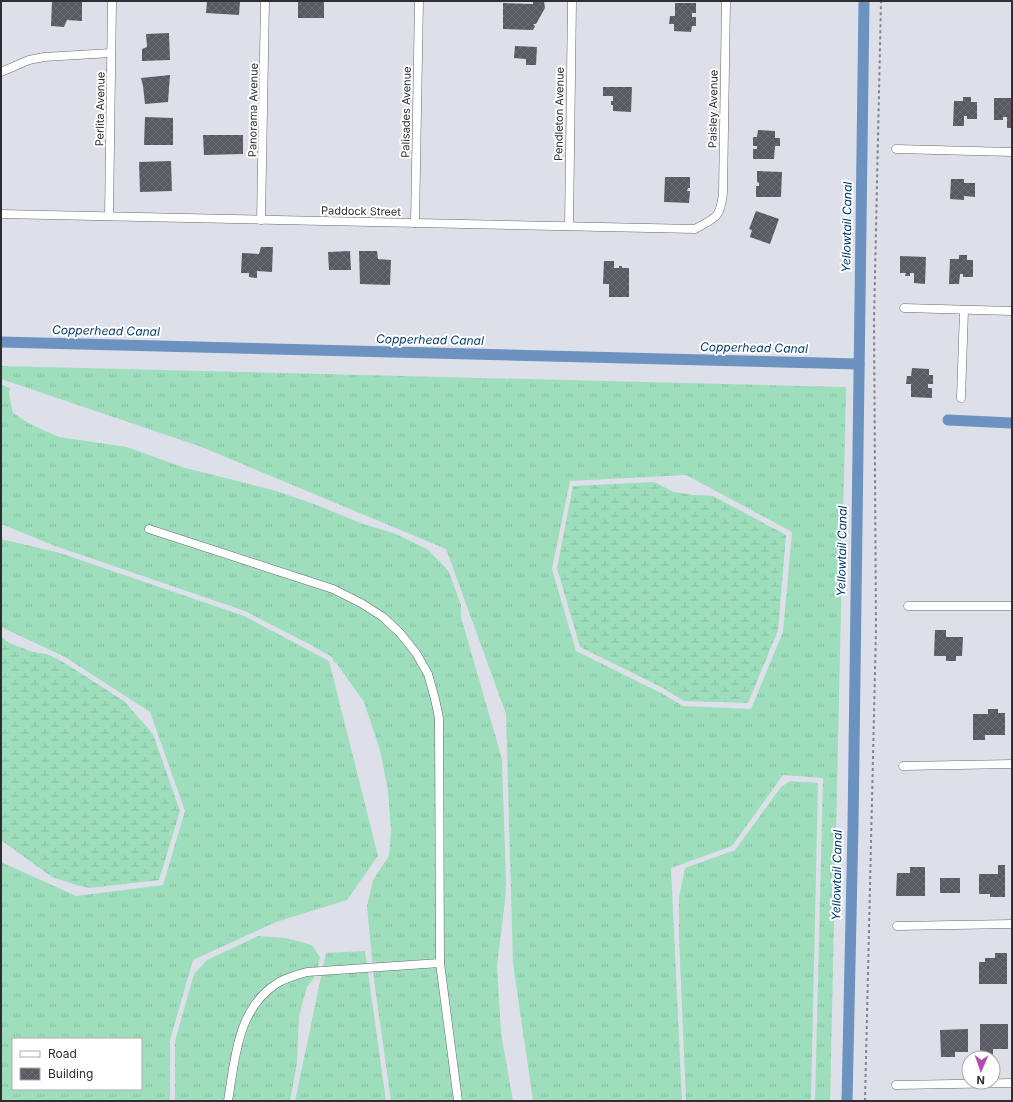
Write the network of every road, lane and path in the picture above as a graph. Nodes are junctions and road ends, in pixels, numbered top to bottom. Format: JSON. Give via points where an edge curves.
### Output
{"nodes":[{"id":1,"x":112,"y":1,"type":"edge"},
{"id":2,"x":265,"y":1,"type":"edge"},
{"id":3,"x":419,"y":1,"type":"edge"},
{"id":4,"x":572,"y":1,"type":"edge"},
{"id":5,"x":726,"y":1,"type":"edge"},
{"id":6,"x":881,"y":1,"type":"edge"},
{"id":7,"x":111,"y":52,"type":"junction"},
{"id":8,"x":1,"y":72,"type":"edge"},
{"id":9,"x":896,"y":149,"type":"dead end"},
{"id":10,"x":1012,"y":152,"type":"edge"},
{"id":11,"x":1,"y":214,"type":"edge"},
{"id":12,"x":109,"y":216,"type":"junction"},
{"id":13,"x":716,"y":217,"type":"joint"},
{"id":14,"x":261,"y":220,"type":"junction"},
{"id":15,"x":415,"y":223,"type":"junction"},
{"id":16,"x":569,"y":226,"type":"junction"},
{"id":17,"x":904,"y":308,"type":"dead end"},
{"id":18,"x":964,"y":310,"type":"junction"},
{"id":19,"x":1012,"y":311,"type":"edge"},
{"id":20,"x":960,"y":398,"type":"dead end"},
{"id":21,"x":150,"y":529,"type":"dead end"},
{"id":22,"x":908,"y":606,"type":"dead end"},
{"id":23,"x":1012,"y":606,"type":"edge"},
{"id":24,"x":1012,"y":764,"type":"edge"},
{"id":25,"x":903,"y":766,"type":"dead end"},
{"id":26,"x":1012,"y":924,"type":"edge"},
{"id":27,"x":897,"y":926,"type":"dead end"},
{"id":28,"x":440,"y":963,"type":"junction"},
{"id":29,"x":1012,"y":1083,"type":"edge"},
{"id":30,"x":896,"y":1085,"type":"dead end"},
{"id":31,"x":228,"y":1101,"type":"edge"},
{"id":32,"x":458,"y":1101,"type":"edge"},
{"id":33,"x":865,"y":1101,"type":"edge"}],
"edges":[{"from":1,"to":7,"type":"street","name":"Perlita Avenue"},
{"from":2,"to":14,"type":"street","name":"Panorama Avenue"},
{"from":3,"to":15,"type":"street","name":"Palisades Avenue"},
{"from":4,"to":16,"type":"street","name":"Pendleton Avenue"},
{"from":5,"to":13,"type":"street","name":"Paisley Avenue","via":[[723,193]]},
{"from":6,"to":33,"type":"path","via":[[874,320],[876,629]]},
{"from":7,"to":8,"type":"street","via":[[44,57],[29,60]]},
{"from":7,"to":12,"type":"street","name":"Perlita Avenue"},
{"from":9,"to":10,"type":"street"},
{"from":11,"to":12,"type":"street","name":"Paddock Street"},
{"from":12,"to":14,"type":"street","name":"Paddock Street"},
{"from":13,"to":16,"type":"street","name":"Paddock Street","via":[[695,229]]},
{"from":14,"to":15,"type":"street","name":"Paddock Street"},
{"from":15,"to":16,"type":"street","name":"Paddock Street"},
{"from":17,"to":18,"type":"street"},
{"from":18,"to":19,"type":"street"},
{"from":18,"to":20,"type":"street"},
{"from":21,"to":28,"type":"street","via":[[340,593],[383,617],[416,653],[428,674],[439,718]]},
{"from":22,"to":23,"type":"street"},
{"from":24,"to":25,"type":"street"},
{"from":26,"to":27,"type":"street"},
{"from":28,"to":31,"type":"street","via":[[308,972],[291,976],[276,984],[252,1007],[245,1022],[238,1043]]},
{"from":28,"to":32,"type":"street"},
{"from":29,"to":30,"type":"street"}]}
